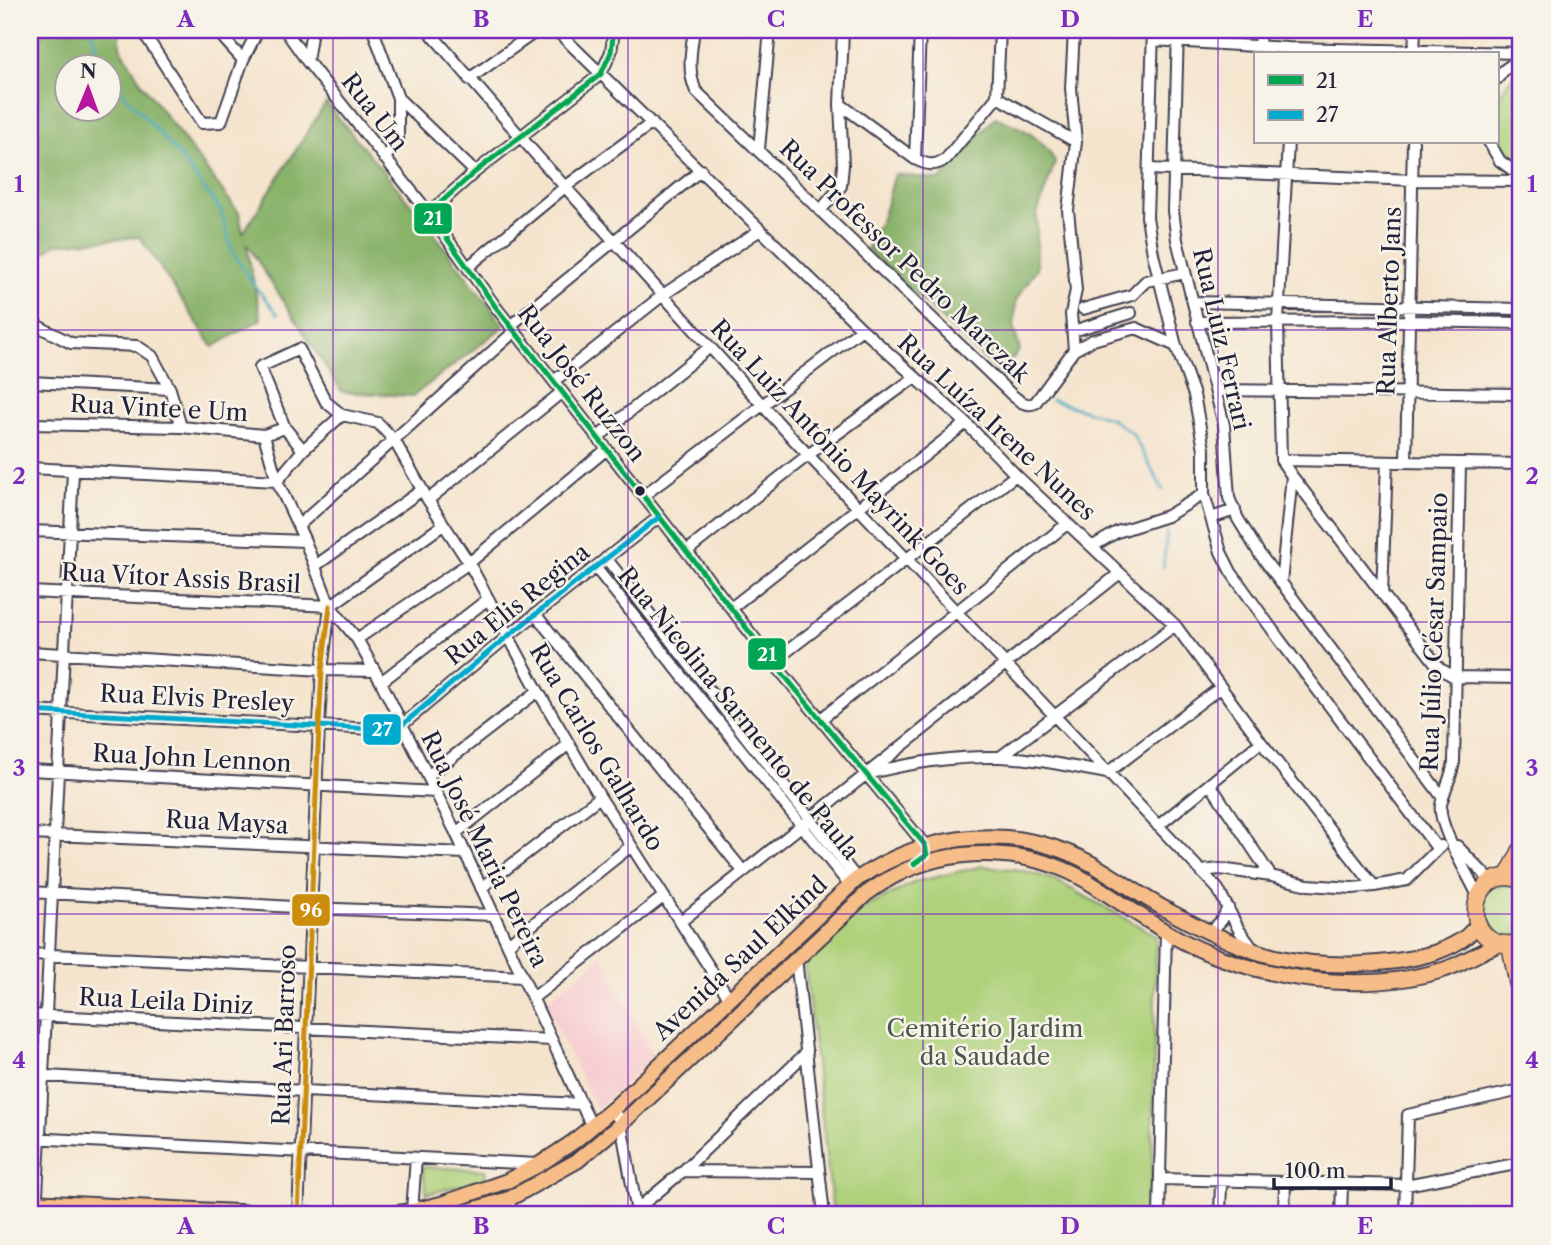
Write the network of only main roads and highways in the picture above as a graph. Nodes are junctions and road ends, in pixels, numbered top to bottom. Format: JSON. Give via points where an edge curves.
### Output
{"nodes":[{"id":1,"x":925,"y":845,"type":"junction"},
{"id":2,"x":1521,"y":850,"type":"edge"},
{"id":3,"x":898,"y":874,"type":"junction"},
{"id":4,"x":1507,"y":879,"type":"edge"},
{"id":5,"x":812,"y":924,"type":"junction"},
{"id":6,"x":1478,"y":926,"type":"junction"},
{"id":7,"x":1166,"y":932,"type":"junction"},
{"id":8,"x":1210,"y":932,"type":"junction"},
{"id":9,"x":1510,"y":944,"type":"edge"},
{"id":10,"x":796,"y":958,"type":"junction"},
{"id":11,"x":1521,"y":1001,"type":"edge"},
{"id":12,"x":35,"y":1206,"type":"edge"},
{"id":13,"x":442,"y":1210,"type":"edge"},
{"id":14,"x":409,"y":1213,"type":"edge"},
{"id":15,"x":298,"y":1215,"type":"edge"},
{"id":16,"x":456,"y":1215,"type":"edge"}],
"edges":[{"from":1,"to":3,"type":"main road","via":[[927,855]]},
{"from":1,"to":5,"type":"main road","name":"Avenida Saul Elkind","via":[[887,861],[854,883]]},
{"from":1,"to":8,"type":"main road","name":"Avenida Saul Elkind","via":[[996,836],[1055,848],[1093,864]]},
{"from":2,"to":4,"type":"highway"},
{"from":3,"to":7,"type":"main road","name":"Avenida Saul Elkind","via":[[958,856],[995,853],[1032,859],[1085,880]]},
{"from":3,"to":10,"type":"main road","name":"Avenida Saul Elkind","via":[[866,894]]},
{"from":4,"to":6,"type":"highway","via":[[1478,896]]},
{"from":5,"to":10,"type":"main road","via":[[796,947]]},
{"from":5,"to":13,"type":"main road","name":"Avenida Saul Elkind","via":[[573,1142],[540,1164]]},
{"from":6,"to":8,"type":"main road","name":"Avenida Saul Elkind","via":[[1447,948],[1376,962],[1320,963],[1276,957]]},
{"from":6,"to":9,"type":"highway","via":[[1484,934]]},
{"from":7,"to":8,"type":"main road","via":[[1176,923],[1196,932]]},
{"from":7,"to":9,"type":"main road","name":"Avenida Saul Elkind","via":[[1248,967],[1321,980],[1408,978]]},
{"from":9,"to":11,"type":"highway"},
{"from":10,"to":16,"type":"main road","name":"Avenida Saul Elkind","via":[[577,1161],[509,1199]]},
{"from":12,"to":15,"type":"main road","name":"Avenida Saul Elkind"},
{"from":13,"to":14,"type":"main road","name":"Avenida Saul Elkind"},
{"from":14,"to":15,"type":"main road","name":"Avenida Saul Elkind"}]}
